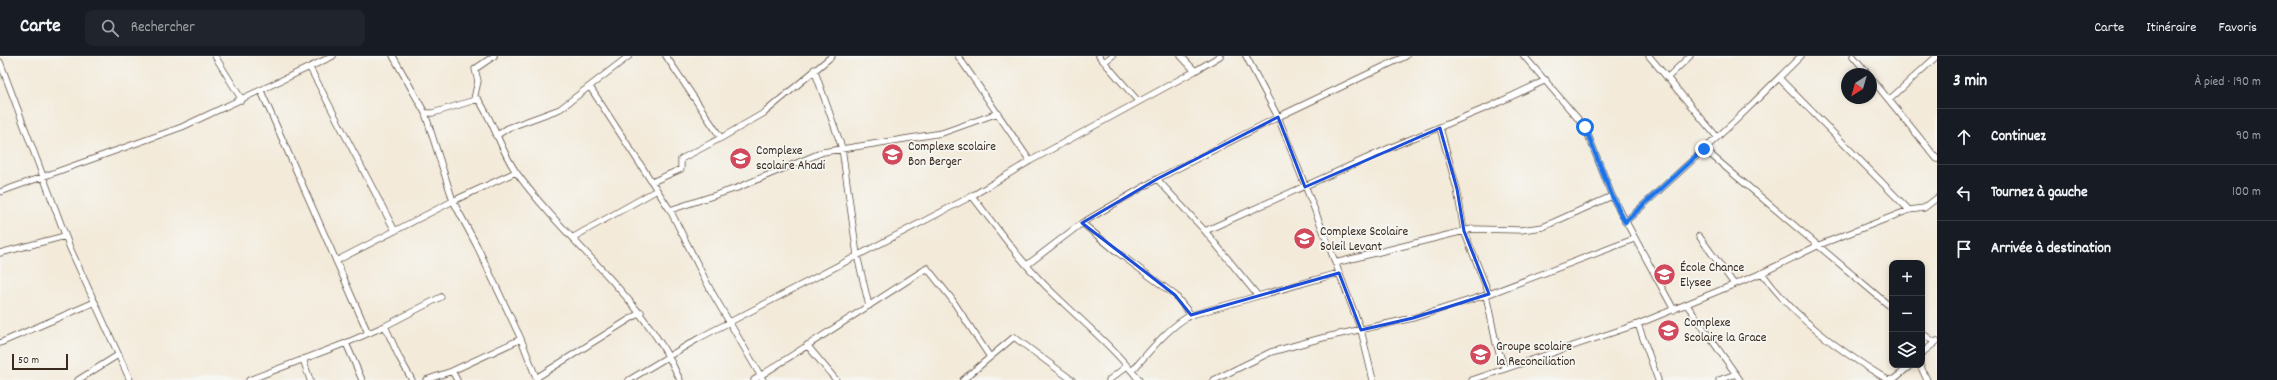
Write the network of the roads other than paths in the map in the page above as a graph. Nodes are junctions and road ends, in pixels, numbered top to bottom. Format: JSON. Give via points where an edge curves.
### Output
{"nodes":[{"id":1,"x":215,"y":56,"type":"edge"},
{"id":2,"x":333,"y":56,"type":"edge"},
{"id":3,"x":394,"y":56,"type":"edge"},
{"id":4,"x":494,"y":56,"type":"edge"},
{"id":5,"x":629,"y":56,"type":"edge"},
{"id":6,"x":666,"y":56,"type":"edge"},
{"id":7,"x":832,"y":56,"type":"edge"},
{"id":8,"x":958,"y":56,"type":"edge"},
{"id":9,"x":1099,"y":56,"type":"edge"},
{"id":10,"x":1112,"y":56,"type":"edge"},
{"id":11,"x":1181,"y":56,"type":"edge"},
{"id":12,"x":1220,"y":56,"type":"edge"},
{"id":13,"x":1246,"y":56,"type":"edge"},
{"id":14,"x":1406,"y":56,"type":"edge"},
{"id":15,"x":1524,"y":56,"type":"edge"},
{"id":16,"x":1649,"y":56,"type":"edge"},
{"id":17,"x":1690,"y":56,"type":"edge"},
{"id":18,"x":1801,"y":56,"type":"edge"},
{"id":19,"x":1853,"y":56,"type":"edge"},
{"id":20,"x":1937,"y":56,"type":"edge"},
{"id":21,"x":0,"y":62,"type":"edge"},
{"id":22,"x":1104,"y":62,"type":"junction"},
{"id":23,"x":310,"y":68,"type":"junction"},
{"id":24,"x":1863,"y":68,"type":"edge"},
{"id":25,"x":814,"y":69,"type":"junction"},
{"id":26,"x":1195,"y":71,"type":"junction"},
{"id":27,"x":1667,"y":78,"type":"junction"},
{"id":28,"x":1779,"y":78,"type":"junction"},
{"id":29,"x":1546,"y":80,"type":"junction"},
{"id":30,"x":1877,"y":85,"type":"edge"},
{"id":31,"x":590,"y":88,"type":"junction"},
{"id":32,"x":261,"y":91,"type":"junction"},
{"id":33,"x":474,"y":99,"type":"junction"},
{"id":34,"x":242,"y":100,"type":"junction"},
{"id":35,"x":1889,"y":100,"type":"junction"},
{"id":36,"x":1138,"y":101,"type":"junction"},
{"id":37,"x":425,"y":113,"type":"junction"},
{"id":38,"x":998,"y":113,"type":"junction"},
{"id":39,"x":1278,"y":117,"type":"junction"},
{"id":40,"x":1440,"y":128,"type":"junction"},
{"id":41,"x":496,"y":136,"type":"junction"},
{"id":42,"x":1717,"y":137,"type":"junction"},
{"id":43,"x":721,"y":138,"type":"junction"},
{"id":44,"x":842,"y":148,"type":"junction"},
{"id":45,"x":1704,"y":149,"type":"junction"},
{"id":46,"x":1937,"y":159,"type":"edge"},
{"id":47,"x":1030,"y":161,"type":"junction"},
{"id":48,"x":516,"y":172,"type":"junction"},
{"id":49,"x":43,"y":178,"type":"junction"},
{"id":50,"x":1157,"y":179,"type":"junction"},
{"id":51,"x":652,"y":182,"type":"junction"},
{"id":52,"x":1305,"y":188,"type":"junction"},
{"id":53,"x":657,"y":190,"type":"junction"},
{"id":54,"x":0,"y":192,"type":"edge"},
{"id":55,"x":972,"y":196,"type":"junction"},
{"id":56,"x":1612,"y":196,"type":"junction"},
{"id":57,"x":1937,"y":198,"type":"edge"},
{"id":58,"x":453,"y":201,"type":"junction"},
{"id":59,"x":670,"y":210,"type":"junction"},
{"id":60,"x":1909,"y":210,"type":"junction"},
{"id":61,"x":1625,"y":222,"type":"junction"},
{"id":62,"x":1082,"y":223,"type":"junction"},
{"id":63,"x":395,"y":231,"type":"junction"},
{"id":64,"x":1205,"y":231,"type":"junction"},
{"id":65,"x":1464,"y":231,"type":"junction"},
{"id":66,"x":65,"y":236,"type":"junction"},
{"id":67,"x":1699,"y":236,"type":"dead end"},
{"id":68,"x":572,"y":238,"type":"junction"},
{"id":69,"x":1634,"y":239,"type":"junction"},
{"id":70,"x":1820,"y":245,"type":"junction"},
{"id":71,"x":0,"y":253,"type":"edge"},
{"id":72,"x":857,"y":255,"type":"junction"},
{"id":73,"x":336,"y":261,"type":"junction"},
{"id":74,"x":1335,"y":263,"type":"junction"},
{"id":75,"x":1027,"y":265,"type":"junction"},
{"id":76,"x":1339,"y":273,"type":"junction"},
{"id":77,"x":1762,"y":273,"type":"junction"},
{"id":78,"x":1734,"y":284,"type":"junction"},
{"id":79,"x":1488,"y":294,"type":"junction"},
{"id":80,"x":1258,"y":296,"type":"junction"},
{"id":81,"x":441,"y":297,"type":"dead end"},
{"id":82,"x":95,"y":302,"type":"junction"},
{"id":83,"x":1687,"y":305,"type":"junction"},
{"id":84,"x":1889,"y":305,"type":"edge"},
{"id":85,"x":869,"y":306,"type":"junction"},
{"id":86,"x":1674,"y":310,"type":"junction"},
{"id":87,"x":641,"y":312,"type":"junction"},
{"id":88,"x":1191,"y":315,"type":"junction"},
{"id":89,"x":730,"y":322,"type":"junction"},
{"id":90,"x":1638,"y":324,"type":"junction"},
{"id":91,"x":386,"y":326,"type":"junction"},
{"id":92,"x":1361,"y":330,"type":"junction"},
{"id":93,"x":368,"y":333,"type":"junction"},
{"id":94,"x":1925,"y":335,"type":"edge"},
{"id":95,"x":521,"y":339,"type":"junction"},
{"id":96,"x":1936,"y":342,"type":"edge"},
{"id":97,"x":0,"y":343,"type":"edge"},
{"id":98,"x":346,"y":343,"type":"junction"},
{"id":99,"x":807,"y":345,"type":"junction"},
{"id":100,"x":1925,"y":351,"type":"edge"},
{"id":101,"x":118,"y":355,"type":"junction"},
{"id":102,"x":670,"y":356,"type":"junction"},
{"id":103,"x":990,"y":357,"type":"junction"},
{"id":104,"x":303,"y":359,"type":"junction"},
{"id":105,"x":1127,"y":366,"type":"junction"},
{"id":106,"x":1907,"y":368,"type":"edge"},
{"id":107,"x":1921,"y":368,"type":"edge"},
{"id":108,"x":1505,"y":369,"type":"junction"},
{"id":109,"x":452,"y":371,"type":"junction"},
{"id":110,"x":1132,"y":371,"type":"junction"},
{"id":111,"x":1493,"y":373,"type":"junction"},
{"id":112,"x":1736,"y":374,"type":"junction"},
{"id":113,"x":762,"y":378,"type":"edge"},
{"id":114,"x":537,"y":379,"type":"edge"},
{"id":115,"x":78,"y":380,"type":"edge"},
{"id":116,"x":130,"y":380,"type":"edge"},
{"id":117,"x":249,"y":380,"type":"edge"},
{"id":118,"x":310,"y":380,"type":"edge"},
{"id":119,"x":362,"y":380,"type":"edge"},
{"id":120,"x":412,"y":380,"type":"edge"},
{"id":121,"x":426,"y":380,"type":"edge"},
{"id":122,"x":457,"y":380,"type":"edge"},
{"id":123,"x":629,"y":380,"type":"edge"},
{"id":124,"x":680,"y":380,"type":"edge"},
{"id":125,"x":754,"y":380,"type":"edge"},
{"id":126,"x":836,"y":380,"type":"edge"},
{"id":127,"x":963,"y":380,"type":"edge"},
{"id":128,"x":1072,"y":380,"type":"edge"},
{"id":129,"x":1109,"y":380,"type":"edge"},
{"id":130,"x":1139,"y":380,"type":"edge"},
{"id":131,"x":1214,"y":380,"type":"edge"},
{"id":132,"x":1373,"y":380,"type":"edge"},
{"id":133,"x":1472,"y":380,"type":"edge"},
{"id":134,"x":1496,"y":380,"type":"edge"},
{"id":135,"x":1658,"y":380,"type":"edge"},
{"id":136,"x":1719,"y":380,"type":"edge"},
{"id":137,"x":1740,"y":380,"type":"edge"},
{"id":138,"x":1888,"y":380,"type":"edge"},
{"id":139,"x":1927,"y":380,"type":"edge"}],
"edges":[{"from":1,"to":34,"type":"street"},
{"from":2,"to":23,"type":"street"},
{"from":3,"to":37,"type":"street"},
{"from":4,"to":33,"type":"street","via":[[475,69],[478,81]]},
{"from":5,"to":31,"type":"street"},
{"from":6,"to":43,"type":"street"},
{"from":7,"to":25,"type":"street"},
{"from":8,"to":38,"type":"street"},
{"from":9,"to":22,"type":"street"},
{"from":10,"to":22,"type":"street"},
{"from":11,"to":26,"type":"street"},
{"from":12,"to":26,"type":"street"},
{"from":13,"to":39,"type":"street"},
{"from":14,"to":39,"type":"street"},
{"from":15,"to":29,"type":"street"},
{"from":16,"to":27,"type":"street"},
{"from":17,"to":27,"type":"street"},
{"from":18,"to":28,"type":"street"},
{"from":19,"to":24,"type":"street"},
{"from":20,"to":35,"type":"street"},
{"from":21,"to":49,"type":"street"},
{"from":22,"to":36,"type":"street"},
{"from":23,"to":32,"type":"street"},
{"from":23,"to":63,"type":"street"},
{"from":25,"to":43,"type":"street","via":[[764,113]]},
{"from":25,"to":44,"type":"street"},
{"from":26,"to":36,"type":"street"},
{"from":27,"to":42,"type":"street"},
{"from":28,"to":42,"type":"street"},
{"from":28,"to":60,"type":"street"},
{"from":29,"to":40,"type":"street"},
{"from":29,"to":56,"type":"street","via":[[1585,127]]},
{"from":30,"to":35,"type":"street"},
{"from":31,"to":41,"type":"street","via":[[560,109],[508,128]]},
{"from":31,"to":51,"type":"street"},
{"from":32,"to":34,"type":"street"},
{"from":32,"to":73,"type":"street"},
{"from":33,"to":37,"type":"street","via":[[433,113]]},
{"from":33,"to":41,"type":"street","via":[[481,102]]},
{"from":34,"to":49,"type":"street","via":[[182,127]]},
{"from":35,"to":46,"type":"street"},
{"from":36,"to":47,"type":"street"},
{"from":37,"to":58,"type":"street"},
{"from":38,"to":44,"type":"street","via":[[942,133]]},
{"from":38,"to":47,"type":"street"},
{"from":39,"to":50,"type":"street"},
{"from":39,"to":52,"type":"street"},
{"from":40,"to":52,"type":"street"},
{"from":40,"to":65,"type":"street","via":[[1457,189]]},
{"from":41,"to":48,"type":"street"},
{"from":42,"to":45,"type":"street"},
{"from":43,"to":51,"type":"street","via":[[681,160],[681,169]]},
{"from":44,"to":59,"type":"street","via":[[823,152],[737,188]]},
{"from":44,"to":72,"type":"street"},
{"from":45,"to":61,"type":"street"},
{"from":45,"to":70,"type":"street"},
{"from":47,"to":55,"type":"street"},
{"from":48,"to":58,"type":"street"},
{"from":48,"to":68,"type":"street"},
{"from":49,"to":54,"type":"street"},
{"from":49,"to":66,"type":"street"},
{"from":50,"to":62,"type":"street"},
{"from":50,"to":64,"type":"street"},
{"from":51,"to":53,"type":"street"},
{"from":52,"to":64,"type":"street"},
{"from":52,"to":74,"type":"street"},
{"from":53,"to":59,"type":"street"},
{"from":53,"to":68,"type":"street"},
{"from":55,"to":72,"type":"street"},
{"from":55,"to":75,"type":"street"},
{"from":56,"to":61,"type":"street"},
{"from":56,"to":65,"type":"street","via":[[1543,227],[1521,230],[1472,228]]},
{"from":57,"to":60,"type":"street","via":[[1924,208]]},
{"from":58,"to":63,"type":"street"},
{"from":58,"to":95,"type":"street"},
{"from":59,"to":89,"type":"street","via":[[710,289]]},
{"from":60,"to":70,"type":"street"},
{"from":61,"to":69,"type":"street"},
{"from":62,"to":75,"type":"street"},
{"from":62,"to":88,"type":"street","via":[[1175,295]]},
{"from":63,"to":73,"type":"street"},
{"from":64,"to":80,"type":"street"},
{"from":65,"to":74,"type":"street"},
{"from":65,"to":79,"type":"street"},
{"from":66,"to":71,"type":"street"},
{"from":66,"to":82,"type":"street"},
{"from":67,"to":78,"type":"street"},
{"from":68,"to":87,"type":"street"},
{"from":69,"to":79,"type":"street"},
{"from":69,"to":86,"type":"street"},
{"from":70,"to":77,"type":"street"},
{"from":70,"to":84,"type":"street"},
{"from":72,"to":85,"type":"street"},
{"from":72,"to":89,"type":"street"},
{"from":73,"to":93,"type":"street"},
{"from":74,"to":76,"type":"street"},
{"from":75,"to":105,"type":"street"},
{"from":76,"to":80,"type":"street"},
{"from":76,"to":92,"type":"street"},
{"from":77,"to":78,"type":"street"},
{"from":77,"to":138,"type":"street","via":[[1778,296],[1792,310],[1842,350]]},
{"from":78,"to":83,"type":"street"},
{"from":79,"to":92,"type":"street","via":[[1413,318]]},
{"from":79,"to":108,"type":"street","via":[[1496,343]]},
{"from":80,"to":88,"type":"street"},
{"from":81,"to":91,"type":"street"},
{"from":82,"to":97,"type":"street"},
{"from":82,"to":101,"type":"street"},
{"from":83,"to":86,"type":"street"},
{"from":83,"to":112,"type":"street"},
{"from":85,"to":99,"type":"street"},
{"from":85,"to":103,"type":"street","via":[[927,268],[951,298]]},
{"from":86,"to":90,"type":"street"},
{"from":87,"to":102,"type":"street"},
{"from":87,"to":114,"type":"street"},
{"from":88,"to":110,"type":"street","via":[[1183,318]]},
{"from":89,"to":102,"type":"street"},
{"from":89,"to":113,"type":"street"},
{"from":90,"to":108,"type":"street"},
{"from":90,"to":135,"type":"street"},
{"from":91,"to":93,"type":"street"},
{"from":91,"to":120,"type":"street"},
{"from":92,"to":131,"type":"street","via":[[1271,352]]},
{"from":92,"to":132,"type":"street"},
{"from":93,"to":98,"type":"street"},
{"from":94,"to":96,"type":"street"},
{"from":95,"to":109,"type":"street"},
{"from":95,"to":114,"type":"street"},
{"from":96,"to":100,"type":"street"},
{"from":98,"to":104,"type":"street"},
{"from":98,"to":119,"type":"street"},
{"from":99,"to":113,"type":"street"},
{"from":99,"to":126,"type":"street"},
{"from":101,"to":115,"type":"street"},
{"from":101,"to":116,"type":"street"},
{"from":102,"to":123,"type":"street"},
{"from":102,"to":124,"type":"street"},
{"from":103,"to":127,"type":"street"},
{"from":103,"to":128,"type":"street","via":[[1014,337]]},
{"from":104,"to":117,"type":"street"},
{"from":104,"to":118,"type":"street"},
{"from":105,"to":110,"type":"street"},
{"from":105,"to":129,"type":"street"},
{"from":106,"to":138,"type":"street","via":[[1894,380]]},
{"from":107,"to":139,"type":"street"},
{"from":108,"to":111,"type":"street"},
{"from":109,"to":121,"type":"street"},
{"from":109,"to":122,"type":"street"},
{"from":110,"to":130,"type":"street"},
{"from":111,"to":133,"type":"street"},
{"from":111,"to":134,"type":"street"},
{"from":112,"to":136,"type":"street"},
{"from":112,"to":137,"type":"street"},
{"from":113,"to":125,"type":"street"}]}
